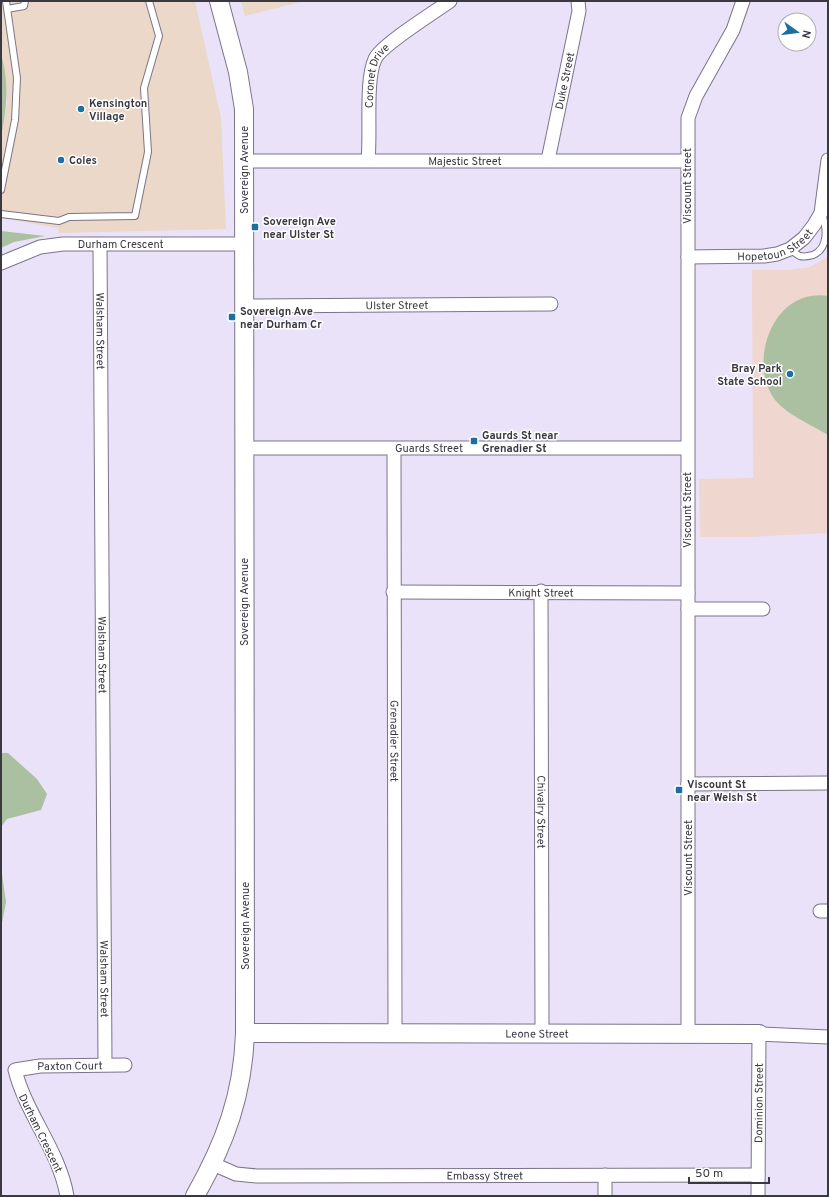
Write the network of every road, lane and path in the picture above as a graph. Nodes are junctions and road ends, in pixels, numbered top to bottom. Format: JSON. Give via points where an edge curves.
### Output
{"nodes":[{"id":1,"x":6,"y":1,"type":"edge"},
{"id":2,"x":25,"y":1,"type":"edge"},
{"id":3,"x":149,"y":1,"type":"edge"},
{"id":4,"x":219,"y":1,"type":"edge"},
{"id":5,"x":450,"y":1,"type":"edge"},
{"id":6,"x":578,"y":1,"type":"edge"},
{"id":7,"x":743,"y":1,"type":"edge"},
{"id":8,"x":7,"y":9,"type":"junction"},
{"id":9,"x":368,"y":160,"type":"junction"},
{"id":10,"x":548,"y":160,"type":"junction"},
{"id":11,"x":828,"y":160,"type":"edge"},
{"id":12,"x":244,"y":161,"type":"junction"},
{"id":13,"x":687,"y":161,"type":"junction"},
{"id":14,"x":1,"y":190,"type":"edge"},
{"id":15,"x":821,"y":213,"type":"junction"},
{"id":16,"x":1,"y":214,"type":"edge"},
{"id":17,"x":244,"y":244,"type":"junction"},
{"id":18,"x":100,"y":245,"type":"junction"},
{"id":19,"x":790,"y":249,"type":"junction"},
{"id":20,"x":688,"y":257,"type":"junction"},
{"id":21,"x":1,"y":263,"type":"edge"},
{"id":22,"x":551,"y":304,"type":"dead end"},
{"id":23,"x":244,"y":306,"type":"junction"},
{"id":24,"x":244,"y":448,"type":"junction"},
{"id":25,"x":687,"y":448,"type":"junction"},
{"id":26,"x":394,"y":449,"type":"junction"},
{"id":27,"x":541,"y":591,"type":"junction"},
{"id":28,"x":394,"y":592,"type":"junction"},
{"id":29,"x":688,"y":593,"type":"junction"},
{"id":30,"x":688,"y":609,"type":"junction"},
{"id":31,"x":763,"y":609,"type":"dead end"},
{"id":32,"x":828,"y":783,"type":"edge"},
{"id":33,"x":688,"y":784,"type":"junction"},
{"id":34,"x":245,"y":1033,"type":"junction"},
{"id":35,"x":395,"y":1033,"type":"junction"},
{"id":36,"x":542,"y":1033,"type":"junction"},
{"id":37,"x":688,"y":1033,"type":"junction"},
{"id":38,"x":759,"y":1034,"type":"junction"},
{"id":39,"x":828,"y":1037,"type":"edge"},
{"id":40,"x":105,"y":1064,"type":"junction"},
{"id":41,"x":124,"y":1065,"type":"dead end"},
{"id":42,"x":14,"y":1070,"type":"joint"},
{"id":43,"x":213,"y":1164,"type":"junction"},
{"id":44,"x":605,"y":1175,"type":"junction"},
{"id":45,"x":758,"y":1175,"type":"junction"},
{"id":46,"x":67,"y":1196,"type":"edge"},
{"id":47,"x":195,"y":1196,"type":"edge"},
{"id":48,"x":605,"y":1196,"type":"edge"},
{"id":49,"x":758,"y":1196,"type":"edge"}],
"edges":[{"from":1,"to":8,"type":"lane"},
{"from":2,"to":8,"type":"lane","via":[[24,6]]},
{"from":3,"to":16,"type":"lane","via":[[158,36],[144,88],[148,152],[135,216],[69,217],[59,221]]},
{"from":4,"to":12,"type":"street","name":"Sovereign Avenue","via":[[238,72],[244,109]]},
{"from":5,"to":9,"type":"street","name":"Coronet Drive","via":[[375,58],[370,76]]},
{"from":6,"to":10,"type":"street","name":"Duke Street","via":[[579,10]]},
{"from":7,"to":13,"type":"street","name":"Viscount Street","via":[[733,30],[691,107],[688,118]]},
{"from":8,"to":14,"type":"lane","via":[[17,78],[15,120]]},
{"from":9,"to":10,"type":"street","name":"Majestic Street"},
{"from":9,"to":12,"type":"street","name":"Majestic Street"},
{"from":10,"to":13,"type":"street","name":"Majestic Street"},
{"from":11,"to":15,"type":"street","name":"Hopetoun Street"},
{"from":12,"to":17,"type":"street","name":"Sovereign Avenue"},
{"from":13,"to":20,"type":"street","name":"Viscount Street"},
{"from":15,"to":19,"type":"street","name":"Hopetoun Street","via":[[804,238]]},
{"from":15,"to":19,"type":"lane","via":[[825,234],[820,252],[801,256]]},
{"from":17,"to":18,"type":"street","name":"Durham Crescent"},
{"from":17,"to":23,"type":"street","name":"Sovereign Avenue"},
{"from":18,"to":21,"type":"street","name":"Durham Crescent","via":[[63,244],[40,247]]},
{"from":18,"to":40,"type":"street","name":"Walsham Street"},
{"from":19,"to":20,"type":"street","name":"Hopetoun Street","via":[[764,256]]},
{"from":20,"to":25,"type":"street","name":"Viscount Street"},
{"from":22,"to":23,"type":"street","name":"Ulster Street"},
{"from":23,"to":24,"type":"street","name":"Sovereign Avenue"},
{"from":24,"to":26,"type":"street","name":"Guards Street"},
{"from":24,"to":34,"type":"street","name":"Sovereign Avenue"},
{"from":25,"to":26,"type":"street","name":"Guards Street"},
{"from":25,"to":29,"type":"street","name":"Viscount Street"},
{"from":26,"to":28,"type":"street","name":"Grenadier Street"},
{"from":27,"to":28,"type":"street","name":"Knight Street"},
{"from":27,"to":29,"type":"street","name":"Knight Street"},
{"from":27,"to":36,"type":"street","name":"Chivalry Street"},
{"from":28,"to":35,"type":"street","name":"Grenadier Street"},
{"from":29,"to":30,"type":"street","name":"Viscount Street"},
{"from":30,"to":31,"type":"street"},
{"from":30,"to":33,"type":"street","name":"Viscount Street"},
{"from":32,"to":33,"type":"street"},
{"from":33,"to":37,"type":"street","name":"Viscount Street"},
{"from":34,"to":35,"type":"street","name":"Leone Street"},
{"from":34,"to":43,"type":"street","name":"Sovereign Avenue","via":[[241,1082],[226,1133]]},
{"from":35,"to":36,"type":"street","name":"Leone Street"},
{"from":36,"to":37,"type":"street","name":"Leone Street"},
{"from":37,"to":38,"type":"street","name":"Leone Street"},
{"from":38,"to":39,"type":"street","name":"Leone Street"},
{"from":38,"to":45,"type":"street","name":"Dominion Street"},
{"from":40,"to":41,"type":"street","name":"Paxton Court"},
{"from":40,"to":42,"type":"street","name":"Paxton Court","via":[[40,1066]]},
{"from":42,"to":46,"type":"street","name":"Durham Crescent","via":[[19,1089],[56,1157]]},
{"from":43,"to":44,"type":"street","name":"Embassy Street","via":[[231,1173],[245,1176]]},
{"from":43,"to":47,"type":"street","name":"Sovereign Avenue"},
{"from":44,"to":45,"type":"street","name":"Embassy Street"},
{"from":44,"to":48,"type":"street"},
{"from":45,"to":49,"type":"street","name":"Dominion Street"}]}
